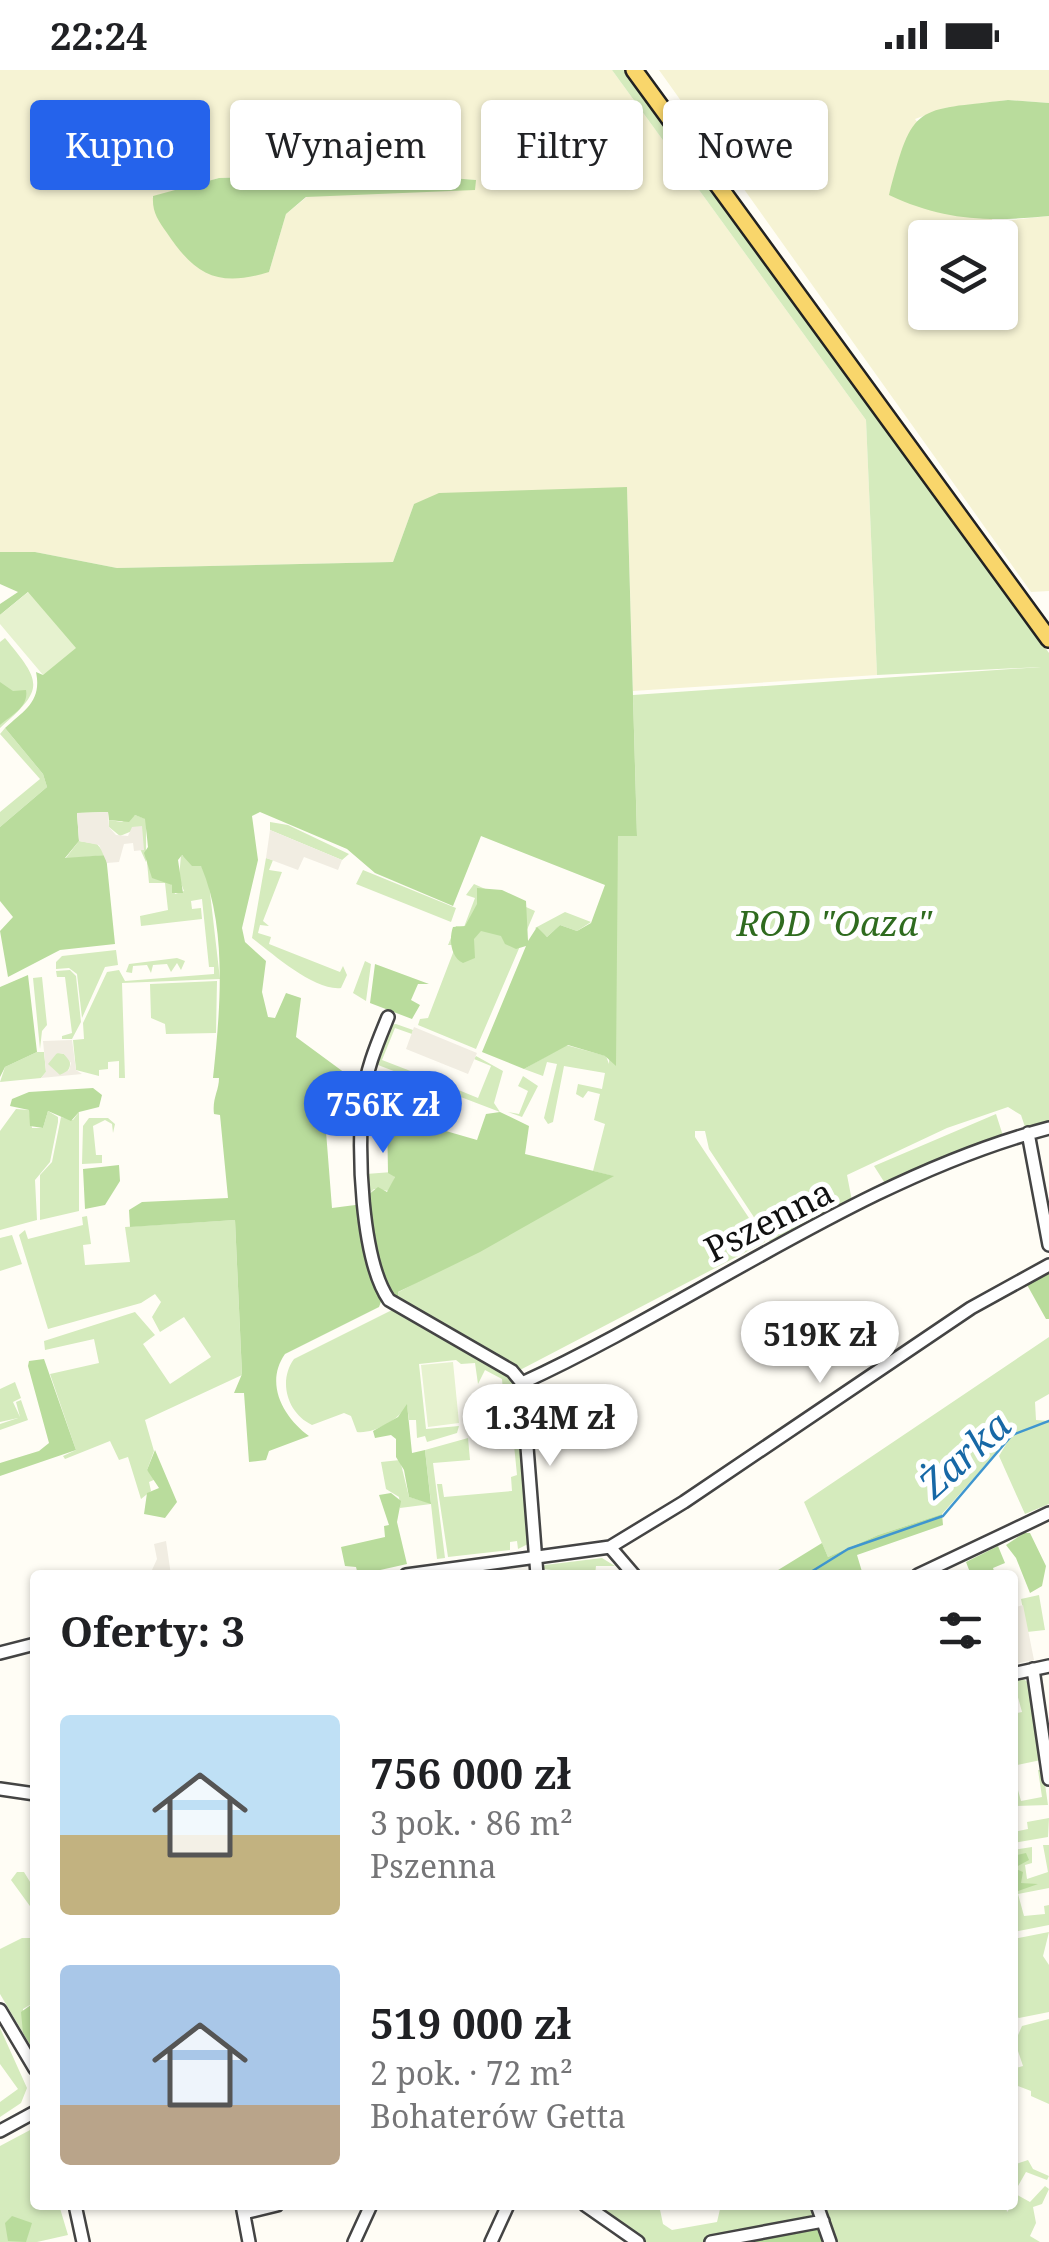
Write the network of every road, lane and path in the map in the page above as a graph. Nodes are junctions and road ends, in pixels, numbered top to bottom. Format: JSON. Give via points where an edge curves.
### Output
{"nodes":[{"id":1,"x":634,"y":70,"type":"edge"},
{"id":2,"x":1049,"y":639,"type":"edge"},
{"id":3,"x":388,"y":1016,"type":"dead end"},
{"id":4,"x":1049,"y":1128,"type":"edge"},
{"id":5,"x":1028,"y":1133,"type":"junction"},
{"id":6,"x":1049,"y":1245,"type":"edge"},
{"id":7,"x":1049,"y":1265,"type":"edge"},
{"id":8,"x":522,"y":1384,"type":"junction"},
{"id":9,"x":1049,"y":1513,"type":"edge"},
{"id":10,"x":610,"y":1546,"type":"junction"},
{"id":11,"x":535,"y":1557,"type":"junction"},
{"id":12,"x":442,"y":1570,"type":"edge"},
{"id":13,"x":537,"y":1570,"type":"edge"},
{"id":14,"x":630,"y":1570,"type":"edge"},
{"id":15,"x":929,"y":1570,"type":"edge"},
{"id":16,"x":30,"y":1645,"type":"edge"},
{"id":17,"x":0,"y":1653,"type":"edge"},
{"id":18,"x":1049,"y":1666,"type":"edge"},
{"id":19,"x":1033,"y":1669,"type":"junction"},
{"id":20,"x":1018,"y":1673,"type":"edge"},
{"id":21,"x":1049,"y":1779,"type":"edge"},
{"id":22,"x":0,"y":1789,"type":"edge"},
{"id":23,"x":30,"y":1793,"type":"edge"},
{"id":24,"x":0,"y":2010,"type":"edge"},
{"id":25,"x":30,"y":2061,"type":"edge"},
{"id":26,"x":30,"y":2115,"type":"edge"},
{"id":27,"x":0,"y":2131,"type":"edge"},
{"id":28,"x":76,"y":2210,"type":"edge"},
{"id":29,"x":243,"y":2210,"type":"edge"},
{"id":30,"x":369,"y":2210,"type":"edge"},
{"id":31,"x":506,"y":2210,"type":"edge"},
{"id":32,"x":593,"y":2210,"type":"edge"},
{"id":33,"x":819,"y":2210,"type":"edge"},
{"id":34,"x":823,"y":2221,"type":"junction"},
{"id":35,"x":83,"y":2242,"type":"edge"},
{"id":36,"x":249,"y":2242,"type":"edge"},
{"id":37,"x":354,"y":2242,"type":"edge"},
{"id":38,"x":491,"y":2242,"type":"edge"},
{"id":39,"x":638,"y":2242,"type":"edge"},
{"id":40,"x":712,"y":2242,"type":"edge"},
{"id":41,"x":830,"y":2242,"type":"edge"}],
"edges":[{"from":1,"to":2,"type":"main road"},
{"from":3,"to":8,"type":"street","via":[[362,1101],[363,1178],[380,1284],[389,1300],[512,1370]]},
{"from":4,"to":5,"type":"street","name":"Pszenna"},
{"from":5,"to":6,"type":"street"},
{"from":5,"to":8,"type":"street","name":"Pszenna","via":[[958,1157]]},
{"from":7,"to":10,"type":"street","via":[[996,1292]]},
{"from":8,"to":11,"type":"street"},
{"from":9,"to":15,"type":"street"},
{"from":10,"to":11,"type":"street"},
{"from":10,"to":14,"type":"street"},
{"from":11,"to":12,"type":"street"},
{"from":11,"to":13,"type":"street"},
{"from":16,"to":17,"type":"street"},
{"from":18,"to":19,"type":"street"},
{"from":19,"to":20,"type":"street"},
{"from":19,"to":21,"type":"street"},
{"from":22,"to":23,"type":"street"},
{"from":24,"to":25,"type":"street"},
{"from":26,"to":27,"type":"street"},
{"from":28,"to":35,"type":"street"},
{"from":29,"to":36,"type":"street"},
{"from":30,"to":37,"type":"street"},
{"from":31,"to":38,"type":"street"},
{"from":32,"to":39,"type":"street"},
{"from":33,"to":34,"type":"street"},
{"from":34,"to":40,"type":"street"},
{"from":34,"to":41,"type":"street"}]}
